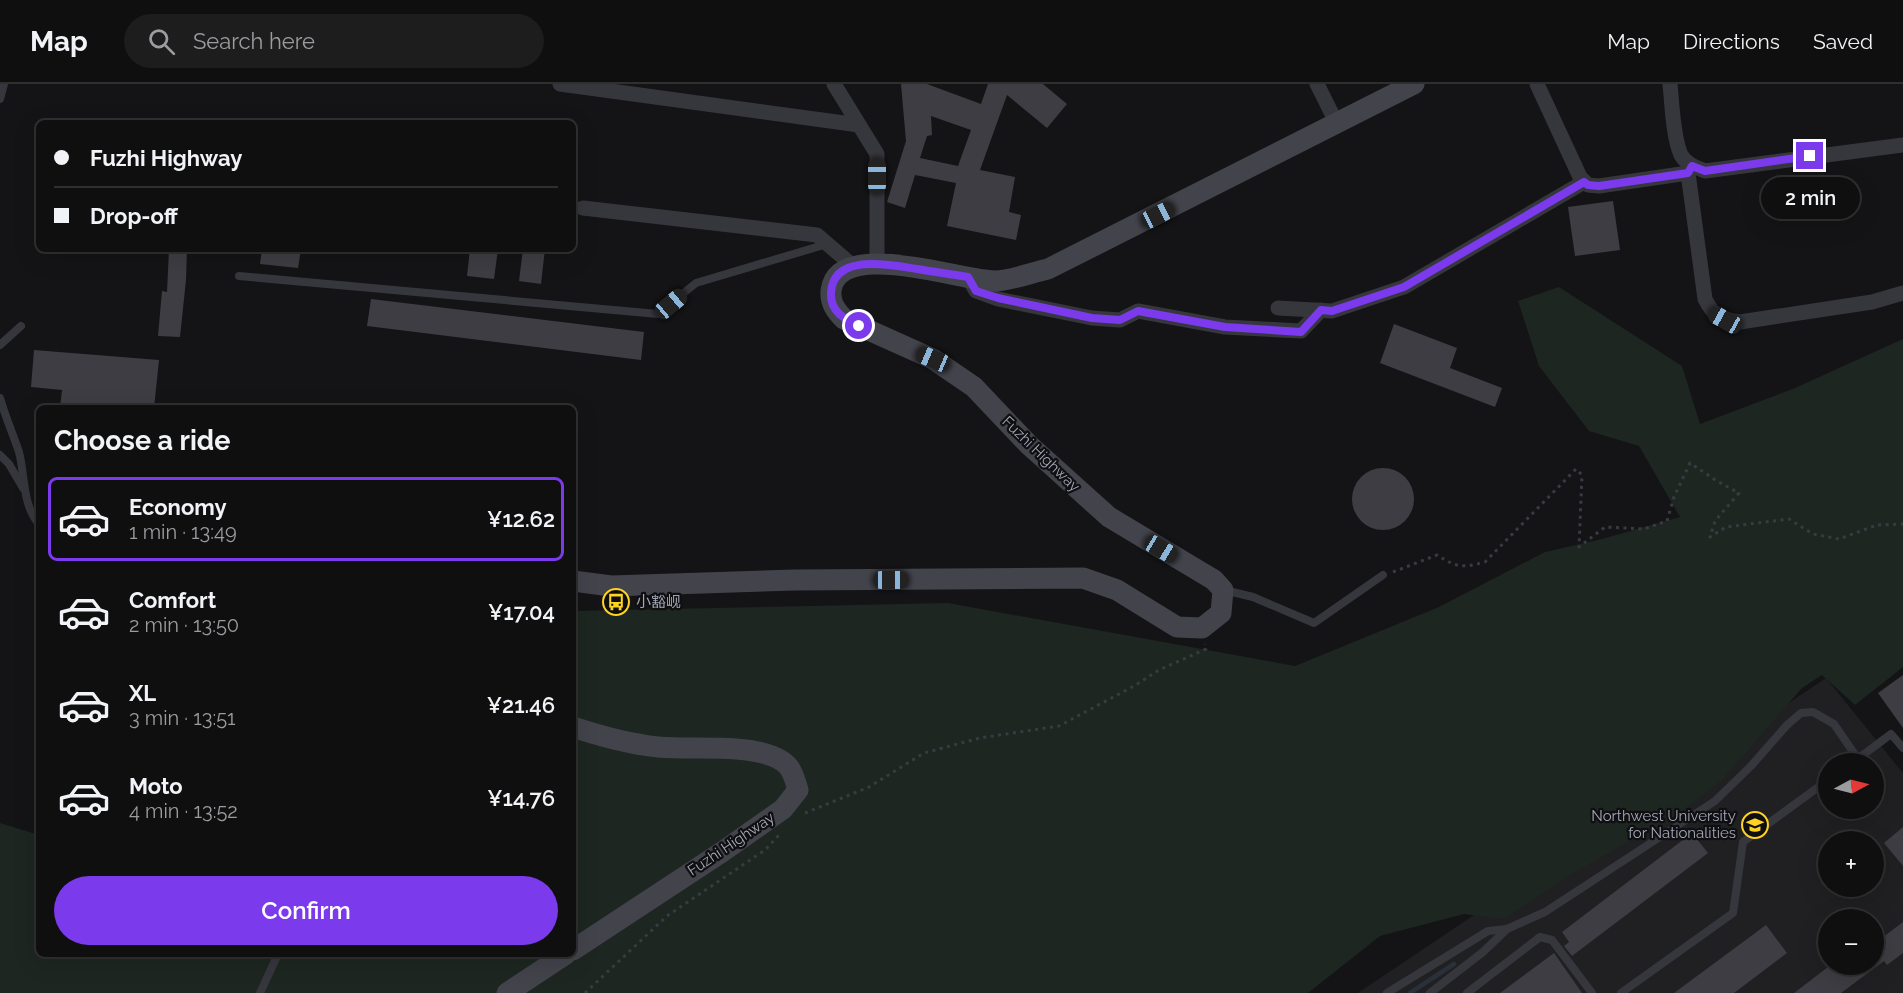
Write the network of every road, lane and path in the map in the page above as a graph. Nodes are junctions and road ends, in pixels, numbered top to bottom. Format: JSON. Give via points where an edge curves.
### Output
{"nodes":[{"id":1,"x":4,"y":84,"type":"edge"},
{"id":2,"x":560,"y":84,"type":"edge"},
{"id":3,"x":834,"y":84,"type":"edge"},
{"id":4,"x":1317,"y":84,"type":"edge"},
{"id":5,"x":1414,"y":84,"type":"edge"},
{"id":6,"x":1537,"y":84,"type":"edge"},
{"id":7,"x":1670,"y":84,"type":"edge"},
{"id":8,"x":0,"y":99,"type":"edge"},
{"id":9,"x":1337,"y":124,"type":"junction"},
{"id":10,"x":859,"y":125,"type":"junction"},
{"id":11,"x":1903,"y":145,"type":"edge"},
{"id":12,"x":1690,"y":169,"type":"junction"},
{"id":13,"x":1584,"y":182,"type":"junction"},
{"id":14,"x":583,"y":208,"type":"dead end"},
{"id":15,"x":827,"y":244,"type":"junction"},
{"id":16,"x":877,"y":263,"type":"junction"},
{"id":17,"x":853,"y":266,"type":"junction"},
{"id":18,"x":239,"y":276,"type":"dead end"},
{"id":19,"x":968,"y":277,"type":"junction"},
{"id":20,"x":1903,"y":292,"type":"edge"},
{"id":21,"x":1278,"y":308,"type":"dead end"},
{"id":22,"x":1321,"y":310,"type":"junction"},
{"id":23,"x":21,"y":326,"type":"dead end"},
{"id":24,"x":0,"y":345,"type":"edge"},
{"id":25,"x":0,"y":398,"type":"edge"},
{"id":26,"x":0,"y":455,"type":"edge"},
{"id":27,"x":27,"y":498,"type":"junction"},
{"id":28,"x":36,"y":520,"type":"edge"},
{"id":29,"x":1903,"y":524,"type":"edge"},
{"id":30,"x":1383,"y":575,"type":"joint"},
{"id":31,"x":576,"y":581,"type":"edge"},
{"id":32,"x":1222,"y":590,"type":"junction"},
{"id":33,"x":1202,"y":628,"type":"junction"},
{"id":34,"x":576,"y":729,"type":"edge"},
{"id":35,"x":1902,"y":745,"type":"edge"},
{"id":36,"x":1850,"y":753,"type":"edge"},
{"id":37,"x":1865,"y":753,"type":"edge"},
{"id":38,"x":1818,"y":787,"type":"edge"},
{"id":39,"x":783,"y":809,"type":"junction"},
{"id":40,"x":783,"y":831,"type":"dead end"},
{"id":41,"x":1507,"y":929,"type":"junction"},
{"id":42,"x":576,"y":948,"type":"edge"},
{"id":43,"x":277,"y":957,"type":"edge"},
{"id":44,"x":561,"y":957,"type":"edge"},
{"id":45,"x":260,"y":993,"type":"edge"},
{"id":46,"x":507,"y":993,"type":"edge"},
{"id":47,"x":585,"y":993,"type":"edge"},
{"id":48,"x":1388,"y":993,"type":"edge"},
{"id":49,"x":1430,"y":993,"type":"edge"},
{"id":50,"x":1467,"y":993,"type":"edge"},
{"id":51,"x":1592,"y":993,"type":"edge"},
{"id":52,"x":1621,"y":993,"type":"edge"}],
"edges":[{"from":1,"to":8,"type":"lane"},
{"from":2,"to":10,"type":"street"},
{"from":3,"to":10,"type":"street"},
{"from":4,"to":9,"type":"street"},
{"from":5,"to":9,"type":"main road"},
{"from":6,"to":13,"type":"street"},
{"from":7,"to":12,"type":"street","via":[[1677,137]]},
{"from":9,"to":19,"type":"main road","via":[[1048,269],[996,281]]},
{"from":10,"to":16,"type":"street","via":[[877,154]]},
{"from":11,"to":12,"type":"street","via":[[1705,171]]},
{"from":12,"to":13,"type":"street","via":[[1599,186]]},
{"from":12,"to":20,"type":"street","via":[[1705,299],[1712,313],[1740,322],[1872,302]]},
{"from":13,"to":22,"type":"street","via":[[1404,287],[1332,311]]},
{"from":14,"to":15,"type":"street","via":[[817,235]]},
{"from":15,"to":17,"type":"street"},
{"from":15,"to":18,"type":"lane","via":[[696,283],[658,314]]},
{"from":16,"to":17,"type":"main road"},
{"from":16,"to":19,"type":"main road"},
{"from":17,"to":32,"type":"main road","name":"Fuzhi Highway","via":[[837,276],[832,285],[832,304],[844,319],[933,359],[974,387],[1029,445],[1109,517],[1214,580]]},
{"from":19,"to":22,"type":"street","via":[[976,291],[1092,318],[1120,320],[1138,311],[1225,327],[1301,332]]},
{"from":21,"to":22,"type":"street"},
{"from":23,"to":24,"type":"lane"},
{"from":25,"to":27,"type":"lane","via":[[19,453]]},
{"from":26,"to":27,"type":"lane"},
{"from":27,"to":28,"type":"lane"},
{"from":29,"to":30,"type":"path","via":[[1877,525],[1839,539],[1813,534],[1789,519],[1726,527],[1710,537],[1715,521],[1739,493],[1690,463],[1667,521],[1644,529],[1605,527],[1578,548],[1582,475],[1576,469],[1485,562],[1454,566],[1437,555]]},
{"from":30,"to":32,"type":"lane","via":[[1314,623],[1253,597]]},
{"from":31,"to":33,"type":"main road","via":[[611,586],[795,580],[1083,579],[1117,590],[1178,627]]},
{"from":32,"to":33,"type":"main road","via":[[1221,613]]},
{"from":33,"to":39,"type":"path","via":[[1206,649],[1159,670],[1059,726],[980,738],[924,753],[869,787],[802,814]]},
{"from":34,"to":39,"type":"main road","name":"Fuzhi Highway","via":[[656,746],[773,756],[791,768],[798,790]]},
{"from":35,"to":37,"type":"lane","via":[[1891,734]]},
{"from":36,"to":41,"type":"lane","via":[[1834,724],[1813,712],[1801,713],[1715,801],[1545,912]]},
{"from":38,"to":52,"type":"lane","via":[[1743,842],[1733,913]]},
{"from":39,"to":42,"type":"main road","name":"Fuzhi Highway"},
{"from":40,"to":47,"type":"path","via":[[765,850],[666,916]]},
{"from":41,"to":48,"type":"lane","via":[[1488,931]]},
{"from":41,"to":49,"type":"lane"},
{"from":43,"to":45,"type":"lane"},
{"from":44,"to":46,"type":"main road"},
{"from":50,"to":51,"type":"lane","via":[[1540,937],[1552,940]]}]}
